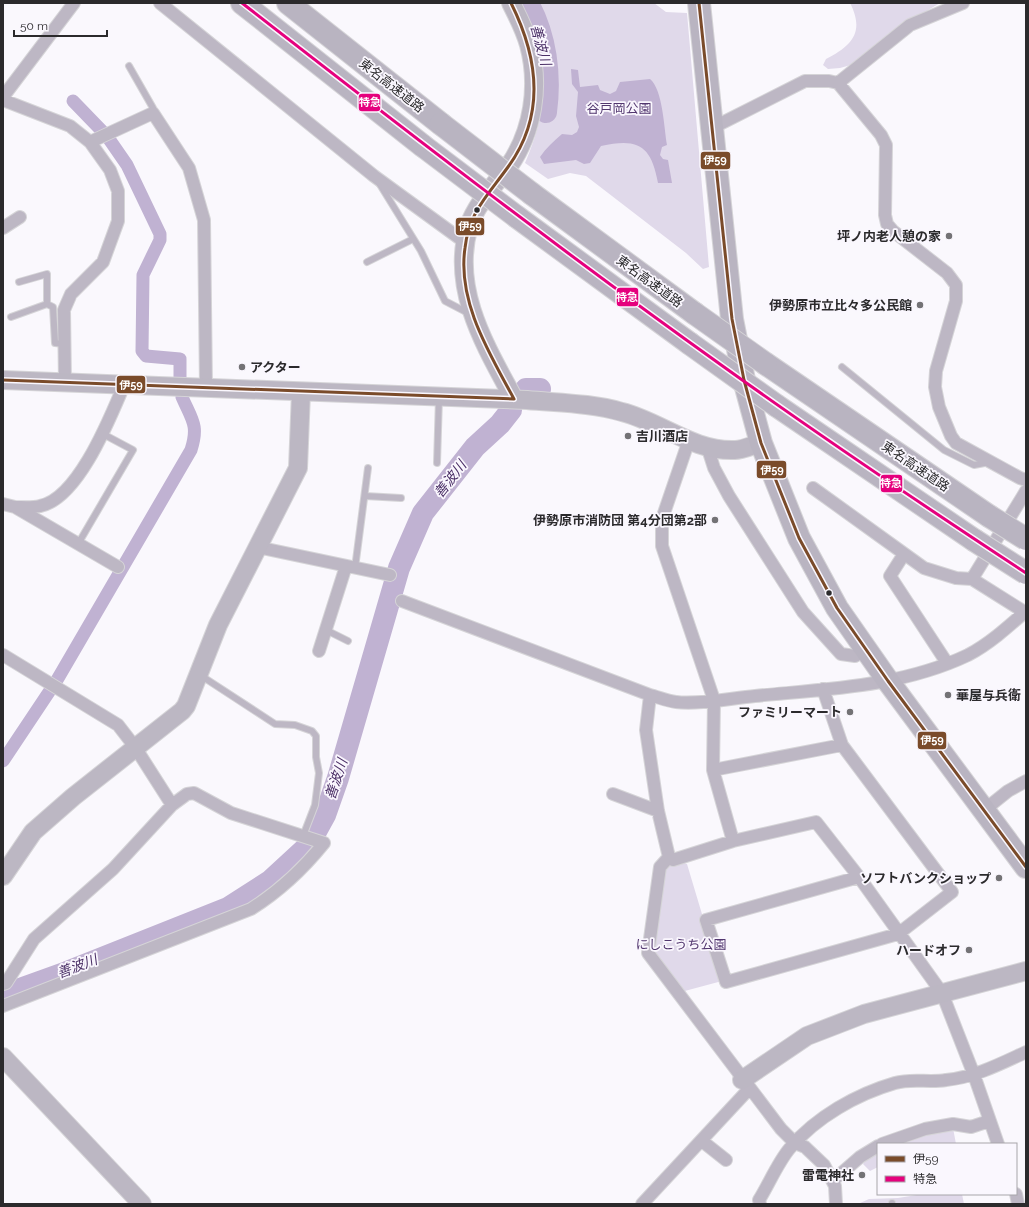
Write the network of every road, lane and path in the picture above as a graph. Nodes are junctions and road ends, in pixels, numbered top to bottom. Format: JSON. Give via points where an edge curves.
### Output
{"nodes":[{"id":1,"x":160,"y":3,"type":"edge"},
{"id":2,"x":242,"y":3,"type":"edge"},
{"id":3,"x":288,"y":3,"type":"edge"},
{"id":4,"x":511,"y":3,"type":"edge"},
{"id":5,"x":699,"y":3,"type":"edge"},
{"id":6,"x":963,"y":3,"type":"edge"},
{"id":7,"x":68,"y":5,"type":"edge"},
{"id":8,"x":130,"y":66,"type":"dead end"},
{"id":9,"x":838,"y":83,"type":"junction"},
{"id":10,"x":3,"y":99,"type":"edge"},
{"id":11,"x":153,"y":114,"type":"junction"},
{"id":12,"x":712,"y":128,"type":"junction"},
{"id":13,"x":90,"y":142,"type":"junction"},
{"id":14,"x":374,"y":176,"type":"junction"},
{"id":15,"x":20,"y":217,"type":"dead end"},
{"id":16,"x":3,"y":228,"type":"edge"},
{"id":17,"x":413,"y":239,"type":"junction"},
{"id":18,"x":466,"y":243,"type":"junction"},
{"id":19,"x":367,"y":262,"type":"dead end"},
{"id":20,"x":19,"y":282,"type":"dead end"},
{"id":21,"x":47,"y":304,"type":"junction"},
{"id":22,"x":473,"y":316,"type":"junction"},
{"id":23,"x":11,"y":317,"type":"dead end"},
{"id":24,"x":64,"y":344,"type":"junction"},
{"id":25,"x":842,"y":367,"type":"dead end"},
{"id":26,"x":3,"y":380,"type":"edge"},
{"id":27,"x":65,"y":383,"type":"junction"},
{"id":28,"x":124,"y":385,"type":"junction"},
{"id":29,"x":206,"y":388,"type":"junction"},
{"id":30,"x":300,"y":392,"type":"junction"},
{"id":31,"x":439,"y":396,"type":"junction"},
{"id":32,"x":514,"y":400,"type":"junction"},
{"id":33,"x":103,"y":434,"type":"junction"},
{"id":34,"x":689,"y":440,"type":"junction"},
{"id":35,"x":761,"y":442,"type":"junction"},
{"id":36,"x":708,"y":446,"type":"junction"},
{"id":37,"x":992,"y":462,"type":"junction"},
{"id":38,"x":437,"y":463,"type":"dead end"},
{"id":39,"x":368,"y":468,"type":"dead end"},
{"id":40,"x":1026,"y":480,"type":"edge"},
{"id":41,"x":813,"y":488,"type":"dead end"},
{"id":42,"x":1026,"y":491,"type":"edge"},
{"id":43,"x":365,"y":496,"type":"junction"},
{"id":44,"x":401,"y":498,"type":"dead end"},
{"id":45,"x":3,"y":504,"type":"edge"},
{"id":46,"x":15,"y":507,"type":"junction"},
{"id":47,"x":1026,"y":539,"type":"edge"},
{"id":48,"x":78,"y":544,"type":"junction"},
{"id":49,"x":257,"y":547,"type":"junction"},
{"id":50,"x":904,"y":554,"type":"junction"},
{"id":51,"x":118,"y":567,"type":"dead end"},
{"id":52,"x":350,"y":567,"type":"junction"},
{"id":53,"x":1026,"y":573,"type":"edge"},
{"id":54,"x":390,"y":575,"type":"dead end"},
{"id":55,"x":972,"y":579,"type":"junction"},
{"id":56,"x":402,"y":601,"type":"dead end"},
{"id":57,"x":1026,"y":612,"type":"edge"},
{"id":58,"x":326,"y":630,"type":"junction"},
{"id":59,"x":348,"y":641,"type":"dead end"},
{"id":60,"x":865,"y":649,"type":"junction"},
{"id":61,"x":319,"y":651,"type":"dead end"},
{"id":62,"x":3,"y":655,"type":"edge"},
{"id":63,"x":947,"y":663,"type":"junction"},
{"id":64,"x":198,"y":674,"type":"junction"},
{"id":65,"x":888,"y":681,"type":"junction"},
{"id":66,"x":823,"y":689,"type":"junction"},
{"id":67,"x":650,"y":694,"type":"junction"},
{"id":68,"x":714,"y":700,"type":"junction"},
{"id":69,"x":842,"y":745,"type":"junction"},
{"id":70,"x":135,"y":747,"type":"junction"},
{"id":71,"x":713,"y":770,"type":"junction"},
{"id":72,"x":1026,"y":781,"type":"edge"},
{"id":73,"x":613,"y":794,"type":"dead end"},
{"id":74,"x":172,"y":805,"type":"junction"},
{"id":75,"x":658,"y":811,"type":"junction"},
{"id":76,"x":983,"y":811,"type":"junction"},
{"id":77,"x":305,"y":837,"type":"junction"},
{"id":78,"x":732,"y":841,"type":"junction"},
{"id":79,"x":669,"y":857,"type":"junction"},
{"id":80,"x":1026,"y":867,"type":"edge"},
{"id":81,"x":3,"y":876,"type":"edge"},
{"id":82,"x":859,"y":877,"type":"junction"},
{"id":83,"x":898,"y":934,"type":"junction"},
{"id":84,"x":1026,"y":971,"type":"edge"},
{"id":85,"x":3,"y":984,"type":"edge"},
{"id":86,"x":942,"y":993,"type":"junction"},
{"id":87,"x":3,"y":1006,"type":"edge"},
{"id":88,"x":1026,"y":1052,"type":"edge"},
{"id":89,"x":3,"y":1057,"type":"edge"},
{"id":90,"x":974,"y":1075,"type":"junction"},
{"id":91,"x":746,"y":1085,"type":"junction"},
{"id":92,"x":989,"y":1121,"type":"junction"},
{"id":93,"x":702,"y":1141,"type":"junction"},
{"id":94,"x":795,"y":1143,"type":"junction"},
{"id":95,"x":885,"y":1143,"type":"edge"},
{"id":96,"x":998,"y":1143,"type":"edge"},
{"id":97,"x":877,"y":1147,"type":"edge"},
{"id":98,"x":726,"y":1160,"type":"dead end"},
{"id":99,"x":831,"y":1178,"type":"junction"},
{"id":100,"x":142,"y":1204,"type":"edge"},
{"id":101,"x":642,"y":1204,"type":"edge"},
{"id":102,"x":760,"y":1204,"type":"edge"},
{"id":103,"x":836,"y":1204,"type":"edge"}],
"edges":[{"from":1,"to":14,"type":"street"},
{"from":2,"to":53,"type":"highway","name":"東名高速道路","bridge":true,"via":[[423,146],[689,343],[777,406]]},
{"from":3,"to":47,"type":"highway","name":"東名高速道路","bridge":true,"via":[[532,194],[694,313]]},
{"from":4,"to":18,"type":"street","via":[[529,45],[533,106],[516,156],[474,214]]},
{"from":5,"to":12,"type":"highway"},
{"from":6,"to":9,"type":"street","via":[[910,25]]},
{"from":7,"to":10,"type":"street"},
{"from":8,"to":11,"type":"lane","via":[[153,108]]},
{"from":9,"to":12,"type":"street","via":[[805,81]]},
{"from":9,"to":37,"type":"street","via":[[877,130],[886,145],[887,224],[897,235],[947,272],[956,285],[955,306],[936,371],[935,393],[953,440]]},
{"from":10,"to":13,"type":"street","via":[[70,126]]},
{"from":11,"to":13,"type":"street"},
{"from":11,"to":29,"type":"street","via":[[190,168],[204,220]]},
{"from":12,"to":35,"type":"highway","via":[[732,319],[744,380]]},
{"from":13,"to":24,"type":"street","via":[[110,170],[118,191],[118,221],[103,262],[71,294],[64,310]]},
{"from":14,"to":17,"type":"lane"},
{"from":14,"to":18,"type":"street"},
{"from":15,"to":16,"type":"street"},
{"from":17,"to":19,"type":"lane"},
{"from":17,"to":22,"type":"lane","via":[[446,301]]},
{"from":18,"to":22,"type":"street","via":[[465,279]]},
{"from":20,"to":21,"type":"lane","via":[[47,274]]},
{"from":21,"to":23,"type":"lane"},
{"from":21,"to":24,"type":"lane","via":[[53,307],[55,344]]},
{"from":22,"to":32,"type":"street"},
{"from":24,"to":27,"type":"street"},
{"from":25,"to":37,"type":"lane","via":[[944,450],[974,465]]},
{"from":26,"to":27,"type":"street"},
{"from":27,"to":28,"type":"street"},
{"from":28,"to":29,"type":"street"},
{"from":28,"to":33,"type":"street"},
{"from":29,"to":30,"type":"street"},
{"from":30,"to":31,"type":"street"},
{"from":30,"to":49,"type":"street","via":[[298,468]]},
{"from":31,"to":32,"type":"street"},
{"from":31,"to":38,"type":"lane"},
{"from":32,"to":34,"type":"street","via":[[602,407],[624,412]]},
{"from":33,"to":46,"type":"street","via":[[78,473],[58,496],[40,506]]},
{"from":33,"to":48,"type":"lane","via":[[133,450]]},
{"from":34,"to":36,"type":"street"},
{"from":34,"to":68,"type":"street","via":[[662,519],[662,546]]},
{"from":35,"to":36,"type":"street","via":[[735,450]]},
{"from":35,"to":60,"type":"highway","via":[[799,538],[837,608]]},
{"from":36,"to":60,"type":"street","via":[[714,468],[729,496],[803,612],[841,654],[855,656]]},
{"from":37,"to":40,"type":"street"},
{"from":39,"to":43,"type":"lane"},
{"from":41,"to":50,"type":"street"},
{"from":42,"to":55,"type":"street"},
{"from":43,"to":44,"type":"lane"},
{"from":43,"to":52,"type":"lane"},
{"from":45,"to":46,"type":"street"},
{"from":46,"to":48,"type":"street"},
{"from":48,"to":51,"type":"street"},
{"from":49,"to":52,"type":"street"},
{"from":49,"to":64,"type":"street","via":[[218,625]]},
{"from":50,"to":55,"type":"street","via":[[924,568],[956,578]]},
{"from":50,"to":63,"type":"street","via":[[890,576]]},
{"from":52,"to":54,"type":"street"},
{"from":52,"to":58,"type":"street"},
{"from":55,"to":57,"type":"street"},
{"from":56,"to":67,"type":"street"},
{"from":57,"to":63,"type":"street","via":[[969,654]]},
{"from":58,"to":59,"type":"lane"},
{"from":58,"to":61,"type":"street"},
{"from":60,"to":65,"type":"highway"},
{"from":62,"to":70,"type":"street","via":[[118,725]]},
{"from":63,"to":65,"type":"street"},
{"from":64,"to":70,"type":"street","via":[[182,711]]},
{"from":64,"to":77,"type":"lane","via":[[275,724],[295,725],[312,730],[316,736],[319,773],[315,805]]},
{"from":65,"to":66,"type":"street"},
{"from":65,"to":76,"type":"highway"},
{"from":66,"to":68,"type":"street"},
{"from":66,"to":69,"type":"street"},
{"from":67,"to":68,"type":"street","via":[[677,702]]},
{"from":67,"to":75,"type":"street","via":[[646,730]]},
{"from":68,"to":71,"type":"street"},
{"from":69,"to":71,"type":"street"},
{"from":69,"to":83,"type":"street","via":[[952,892]]},
{"from":70,"to":74,"type":"street"},
{"from":70,"to":81,"type":"street","via":[[33,832]]},
{"from":71,"to":78,"type":"street"},
{"from":72,"to":76,"type":"street","via":[[1008,791]]},
{"from":73,"to":75,"type":"street"},
{"from":74,"to":77,"type":"street","via":[[187,794],[194,793],[231,813]]},
{"from":74,"to":85,"type":"street","via":[[113,869],[34,939]]},
{"from":75,"to":79,"type":"street"},
{"from":76,"to":80,"type":"highway"},
{"from":77,"to":87,"type":"street","via":[[324,843],[281,887],[251,909]]},
{"from":78,"to":79,"type":"street","via":[[673,860]]},
{"from":78,"to":82,"type":"street","via":[[816,822]]},
{"from":79,"to":91,"type":"street","via":[[660,867],[648,953]]},
{"from":82,"to":83,"type":"street"},
{"from":82,"to":83,"type":"street","via":[[706,920],[726,982]]},
{"from":83,"to":86,"type":"street"},
{"from":84,"to":86,"type":"street"},
{"from":86,"to":90,"type":"street"},
{"from":86,"to":91,"type":"street","via":[[864,1014],[807,1036]]},
{"from":88,"to":90,"type":"street"},
{"from":89,"to":100,"type":"street"},
{"from":90,"to":92,"type":"street"},
{"from":90,"to":94,"type":"street","via":[[945,1081],[913,1079],[895,1083],[829,1112]]},
{"from":91,"to":93,"type":"street"},
{"from":91,"to":94,"type":"street"},
{"from":92,"to":95,"type":"street","via":[[971,1127],[953,1124],[925,1129]]},
{"from":92,"to":96,"type":"street"},
{"from":93,"to":98,"type":"street"},
{"from":93,"to":101,"type":"street"},
{"from":94,"to":99,"type":"street","via":[[805,1147],[816,1157]]},
{"from":94,"to":102,"type":"street","via":[[759,1200]]},
{"from":97,"to":99,"type":"street","via":[[860,1157],[837,1177]]},
{"from":99,"to":103,"type":"street","via":[[835,1186]]}]}
